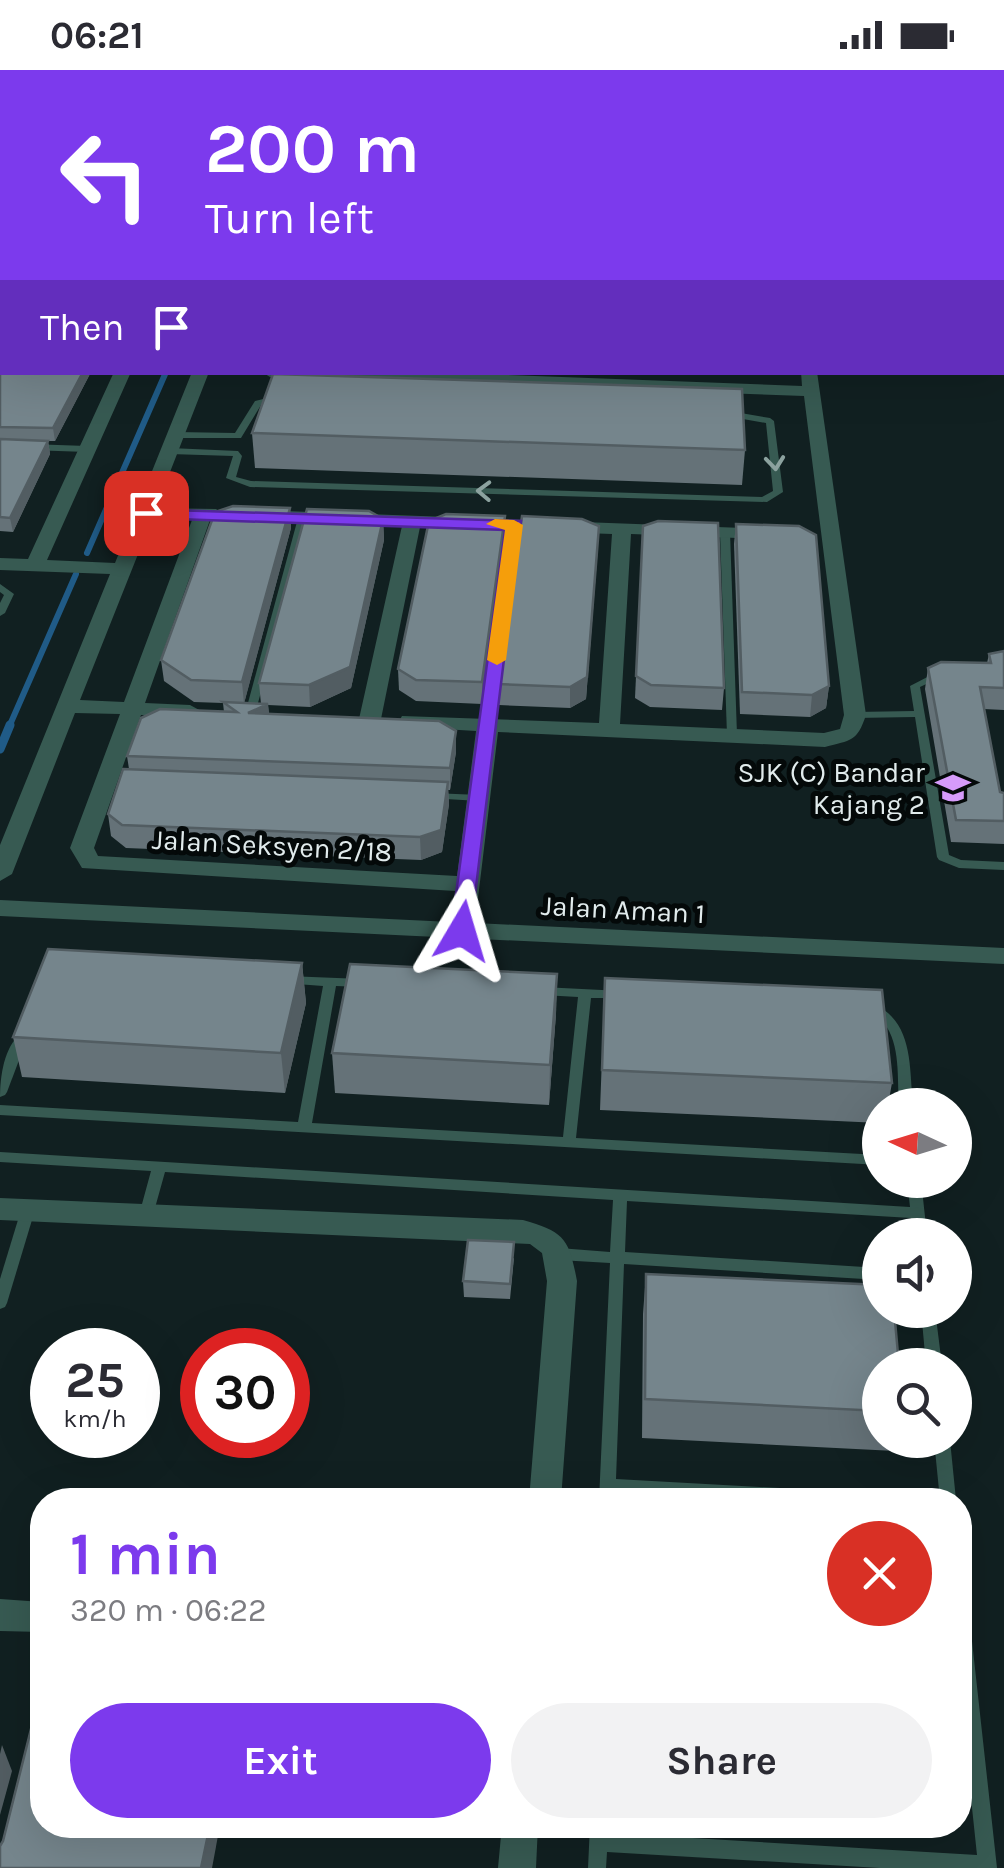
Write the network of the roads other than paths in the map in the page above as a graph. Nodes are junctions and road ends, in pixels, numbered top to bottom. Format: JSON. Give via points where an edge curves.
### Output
{"nodes":[{"id":1,"x":122,"y":375,"type":"edge"},
{"id":2,"x":200,"y":375,"type":"edge"},
{"id":3,"x":422,"y":375,"type":"edge"},
{"id":4,"x":523,"y":377,"type":"edge"},
{"id":5,"x":810,"y":382,"type":"edge"},
{"id":6,"x":288,"y":396,"type":"edge"},
{"id":7,"x":710,"y":413,"type":"edge"},
{"id":8,"x":173,"y":443,"type":"junction"},
{"id":9,"x":0,"y":446,"type":"edge"},
{"id":10,"x":87,"y":448,"type":"junction"},
{"id":11,"x":146,"y":513,"type":"junction"},
{"id":12,"x":203,"y":515,"type":"junction"},
{"id":13,"x":303,"y":518,"type":"junction"},
{"id":14,"x":412,"y":522,"type":"junction"},
{"id":15,"x":514,"y":525,"type":"junction"},
{"id":16,"x":622,"y":528,"type":"junction"},
{"id":17,"x":725,"y":532,"type":"junction"},
{"id":18,"x":812,"y":535,"type":"junction"},
{"id":19,"x":0,"y":564,"type":"edge"},
{"id":20,"x":34,"y":566,"type":"junction"},
{"id":21,"x":124,"y":569,"type":"junction"},
{"id":22,"x":0,"y":587,"type":"edge"},
{"id":23,"x":0,"y":612,"type":"edge"},
{"id":24,"x":950,"y":672,"type":"edge"},
{"id":25,"x":70,"y":706,"type":"junction"},
{"id":26,"x":133,"y":708,"type":"junction"},
{"id":27,"x":239,"y":714,"type":"joint"},
{"id":28,"x":920,"y":714,"type":"junction"},
{"id":29,"x":855,"y":715,"type":"junction"},
{"id":30,"x":488,"y":725,"type":"junction"},
{"id":31,"x":609,"y":730,"type":"junction"},
{"id":32,"x":732,"y":736,"type":"junction"},
{"id":33,"x":420,"y":796,"type":"edge"},
{"id":34,"x":478,"y":798,"type":"junction"},
{"id":35,"x":1004,"y":866,"type":"edge"},
{"id":36,"x":0,"y":874,"type":"edge"},
{"id":37,"x":468,"y":884,"type":"junction"},
{"id":38,"x":0,"y":908,"type":"edge"},
{"id":39,"x":462,"y":931,"type":"junction"},
{"id":40,"x":1004,"y":956,"type":"edge"},
{"id":41,"x":272,"y":979,"type":"edge"},
{"id":42,"x":330,"y":982,"type":"junction"},
{"id":43,"x":369,"y":984,"type":"edge"},
{"id":44,"x":526,"y":990,"type":"edge"},
{"id":45,"x":584,"y":993,"type":"junction"},
{"id":46,"x":642,"y":996,"type":"edge"},
{"id":47,"x":852,"y":1006,"type":"edge"},
{"id":48,"x":26,"y":1025,"type":"edge"},
{"id":49,"x":904,"y":1088,"type":"edge"},
{"id":50,"x":0,"y":1092,"type":"edge"},
{"id":51,"x":0,"y":1110,"type":"edge"},
{"id":52,"x":304,"y":1126,"type":"junction"},
{"id":53,"x":569,"y":1142,"type":"junction"},
{"id":54,"x":0,"y":1157,"type":"edge"},
{"id":55,"x":862,"y":1159,"type":"edge"},
{"id":56,"x":160,"y":1166,"type":"junction"},
{"id":57,"x":620,"y":1195,"type":"junction"},
{"id":58,"x":916,"y":1198,"type":"edge"},
{"id":59,"x":14,"y":1210,"type":"edge"},
{"id":60,"x":918,"y":1213,"type":"junction"},
{"id":61,"x":146,"y":1215,"type":"junction"},
{"id":62,"x":918,"y":1218,"type":"edge"},
{"id":63,"x":559,"y":1254,"type":"junction"},
{"id":64,"x":619,"y":1258,"type":"junction"},
{"id":65,"x":862,"y":1273,"type":"edge"},
{"id":66,"x":0,"y":1303,"type":"edge"},
{"id":67,"x":944,"y":1458,"type":"edge"},
{"id":68,"x":546,"y":1488,"type":"edge"},
{"id":69,"x":608,"y":1488,"type":"edge"},
{"id":70,"x":947,"y":1488,"type":"edge"},
{"id":71,"x":0,"y":1615,"type":"edge"},
{"id":72,"x":30,"y":1617,"type":"edge"},
{"id":73,"x":972,"y":1722,"type":"edge"},
{"id":74,"x":519,"y":1838,"type":"edge"},
{"id":75,"x":599,"y":1838,"type":"edge"},
{"id":76,"x":656,"y":1838,"type":"edge"},
{"id":77,"x":988,"y":1867,"type":"edge"},
{"id":78,"x":517,"y":1868,"type":"edge"},
{"id":79,"x":597,"y":1868,"type":"edge"}],
"edges":[{"from":1,"to":10,"type":"street"},
{"from":2,"to":8,"type":"street"},
{"from":3,"to":4,"type":"street"},
{"from":4,"to":5,"type":"street"},
{"from":5,"to":18,"type":"street"},
{"from":6,"to":8,"type":"lane","via":[[258,404],[238,436]]},
{"from":7,"to":8,"type":"lane","one_way":true,"via":[[770,421],[778,492],[764,500],[250,484],[231,478],[235,453]]},
{"from":8,"to":11,"type":"street"},
{"from":9,"to":10,"type":"lane"},
{"from":10,"to":20,"type":"street"},
{"from":11,"to":12,"type":"street"},
{"from":11,"to":21,"type":"street"},
{"from":12,"to":13,"type":"street"},
{"from":12,"to":26,"type":"street"},
{"from":13,"to":14,"type":"street"},
{"from":13,"to":27,"type":"lane"},
{"from":14,"to":15,"type":"street"},
{"from":14,"to":30,"type":"street","via":[[361,719]]},
{"from":15,"to":16,"type":"street"},
{"from":15,"to":30,"type":"lane"},
{"from":16,"to":17,"type":"street"},
{"from":16,"to":31,"type":"street"},
{"from":17,"to":18,"type":"street"},
{"from":17,"to":32,"type":"lane"},
{"from":18,"to":29,"type":"street"},
{"from":19,"to":20,"type":"street"},
{"from":20,"to":21,"type":"street"},
{"from":21,"to":25,"type":"street"},
{"from":22,"to":23,"type":"lane","via":[[9,594]]},
{"from":24,"to":28,"type":"lane","via":[[915,686]]},
{"from":25,"to":26,"type":"street"},
{"from":25,"to":36,"type":"street"},
{"from":26,"to":27,"type":"street"},
{"from":26,"to":37,"type":"street","name":"Jalan Seksyen 2/18","via":[[116,784],[82,848],[90,863]]},
{"from":28,"to":29,"type":"lane"},
{"from":28,"to":35,"type":"lane","via":[[943,857]]},
{"from":29,"to":32,"type":"street","via":[[849,733],[825,740]]},
{"from":30,"to":31,"type":"street"},
{"from":30,"to":34,"type":"street"},
{"from":31,"to":32,"type":"street"},
{"from":33,"to":34,"type":"lane"},
{"from":34,"to":37,"type":"street"},
{"from":37,"to":39,"type":"street"},
{"from":38,"to":39,"type":"street","name":"Jalan Aman 1"},
{"from":39,"to":40,"type":"street","name":"Jalan Aman 1"},
{"from":41,"to":42,"type":"lane"},
{"from":42,"to":43,"type":"lane"},
{"from":42,"to":52,"type":"lane"},
{"from":44,"to":45,"type":"lane"},
{"from":45,"to":46,"type":"lane"},
{"from":45,"to":53,"type":"lane"},
{"from":47,"to":49,"type":"lane","via":[[887,1013],[898,1028]]},
{"from":48,"to":50,"type":"lane"},
{"from":51,"to":52,"type":"lane"},
{"from":52,"to":53,"type":"lane"},
{"from":53,"to":55,"type":"lane"},
{"from":54,"to":56,"type":"lane"},
{"from":56,"to":57,"type":"lane"},
{"from":56,"to":61,"type":"lane"},
{"from":57,"to":60,"type":"lane"},
{"from":57,"to":64,"type":"lane"},
{"from":58,"to":60,"type":"lane"},
{"from":59,"to":61,"type":"street"},
{"from":59,"to":66,"type":"lane"},
{"from":60,"to":62,"type":"lane"},
{"from":61,"to":63,"type":"street","via":[[523,1230]]},
{"from":63,"to":64,"type":"lane"},
{"from":63,"to":68,"type":"street"},
{"from":64,"to":65,"type":"lane"},
{"from":64,"to":69,"type":"lane"},
{"from":67,"to":70,"type":"lane"},
{"from":71,"to":72,"type":"street"},
{"from":73,"to":77,"type":"lane"},
{"from":74,"to":78,"type":"street"},
{"from":75,"to":79,"type":"lane"},
{"from":76,"to":77,"type":"lane"}]}
